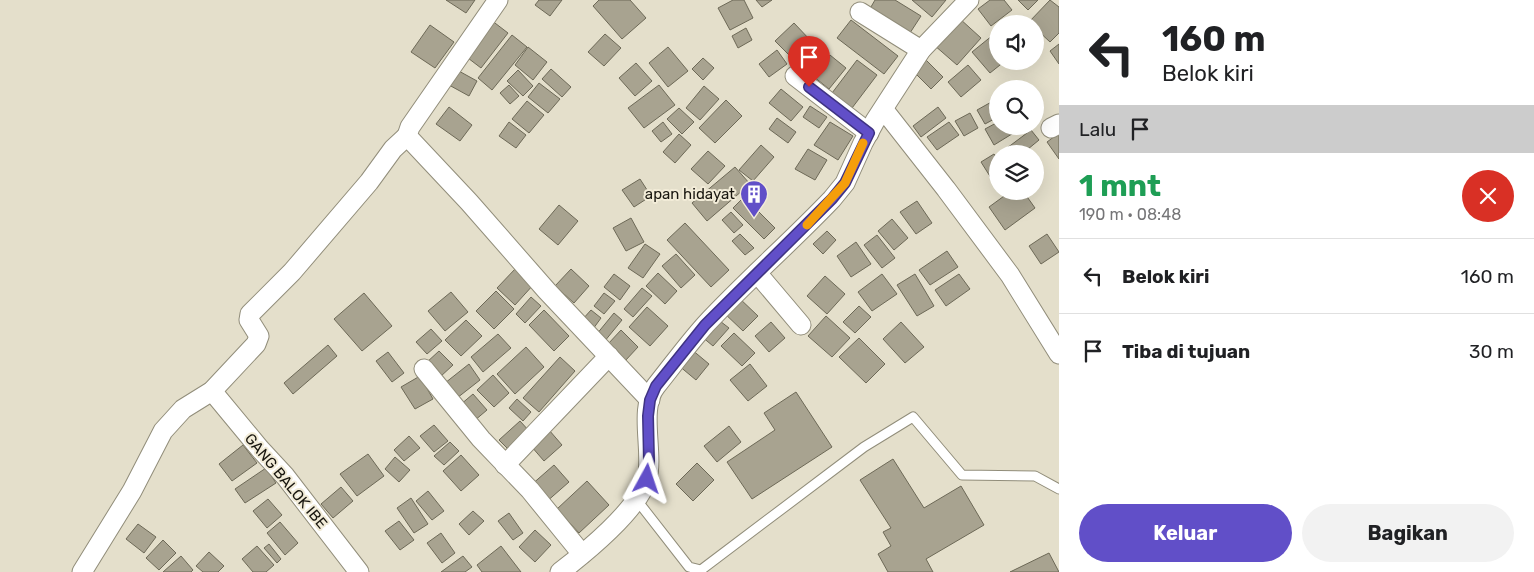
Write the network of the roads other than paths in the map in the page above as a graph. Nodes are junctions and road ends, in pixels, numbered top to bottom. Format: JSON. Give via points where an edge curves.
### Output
{"nodes":[{"id":1,"x":498,"y":0,"type":"edge"},
{"id":2,"x":969,"y":0,"type":"edge"},
{"id":3,"x":860,"y":12,"type":"dead end"},
{"id":4,"x":922,"y":50,"type":"junction"},
{"id":5,"x":794,"y":76,"type":"dead end"},
{"id":6,"x":884,"y":110,"type":"junction"},
{"id":7,"x":869,"y":133,"type":"junction"},
{"id":8,"x":407,"y":136,"type":"junction"},
{"id":9,"x":757,"y":273,"type":"junction"},
{"id":10,"x":801,"y":324,"type":"dead end"},
{"id":11,"x":1059,"y":354,"type":"edge"},
{"id":12,"x":609,"y":356,"type":"junction"},
{"id":13,"x":424,"y":369,"type":"dead end"},
{"id":14,"x":212,"y":391,"type":"junction"},
{"id":15,"x":650,"y":400,"type":"junction"},
{"id":16,"x":505,"y":465,"type":"junction"},
{"id":17,"x":1059,"y":489,"type":"edge"},
{"id":18,"x":636,"y":499,"type":"junction"},
{"id":19,"x":582,"y":554,"type":"junction"},
{"id":20,"x":695,"y":571,"type":"edge"},
{"id":21,"x":82,"y":572,"type":"edge"},
{"id":22,"x":359,"y":572,"type":"edge"},
{"id":23,"x":560,"y":572,"type":"edge"}],
"edges":[{"from":1,"to":8,"type":"street","via":[[410,127]]},
{"from":2,"to":4,"type":"street"},
{"from":3,"to":4,"type":"street"},
{"from":4,"to":6,"type":"street"},
{"from":5,"to":7,"type":"street"},
{"from":6,"to":7,"type":"street"},
{"from":6,"to":11,"type":"street","via":[[1010,275]]},
{"from":7,"to":9,"type":"street","via":[[845,183]]},
{"from":8,"to":12,"type":"street"},
{"from":8,"to":14,"type":"street","via":[[292,272],[250,314],[249,320],[258,333],[258,339]]},
{"from":9,"to":10,"type":"street"},
{"from":9,"to":15,"type":"street","via":[[705,325],[656,386]]},
{"from":12,"to":15,"type":"street"},
{"from":12,"to":16,"type":"street"},
{"from":13,"to":16,"type":"street"},
{"from":14,"to":21,"type":"street","via":[[184,409],[163,431],[132,491]]},
{"from":14,"to":22,"type":"street","name":"GANG BALOK IBE","via":[[285,476]]},
{"from":15,"to":18,"type":"street","via":[[648,471]]},
{"from":16,"to":19,"type":"street","via":[[530,490]]},
{"from":17,"to":20,"type":"lane","via":[[1035,476],[962,475],[913,417],[864,447],[702,569]]},
{"from":18,"to":19,"type":"street"},
{"from":18,"to":20,"type":"lane"},
{"from":19,"to":23,"type":"street"}]}
